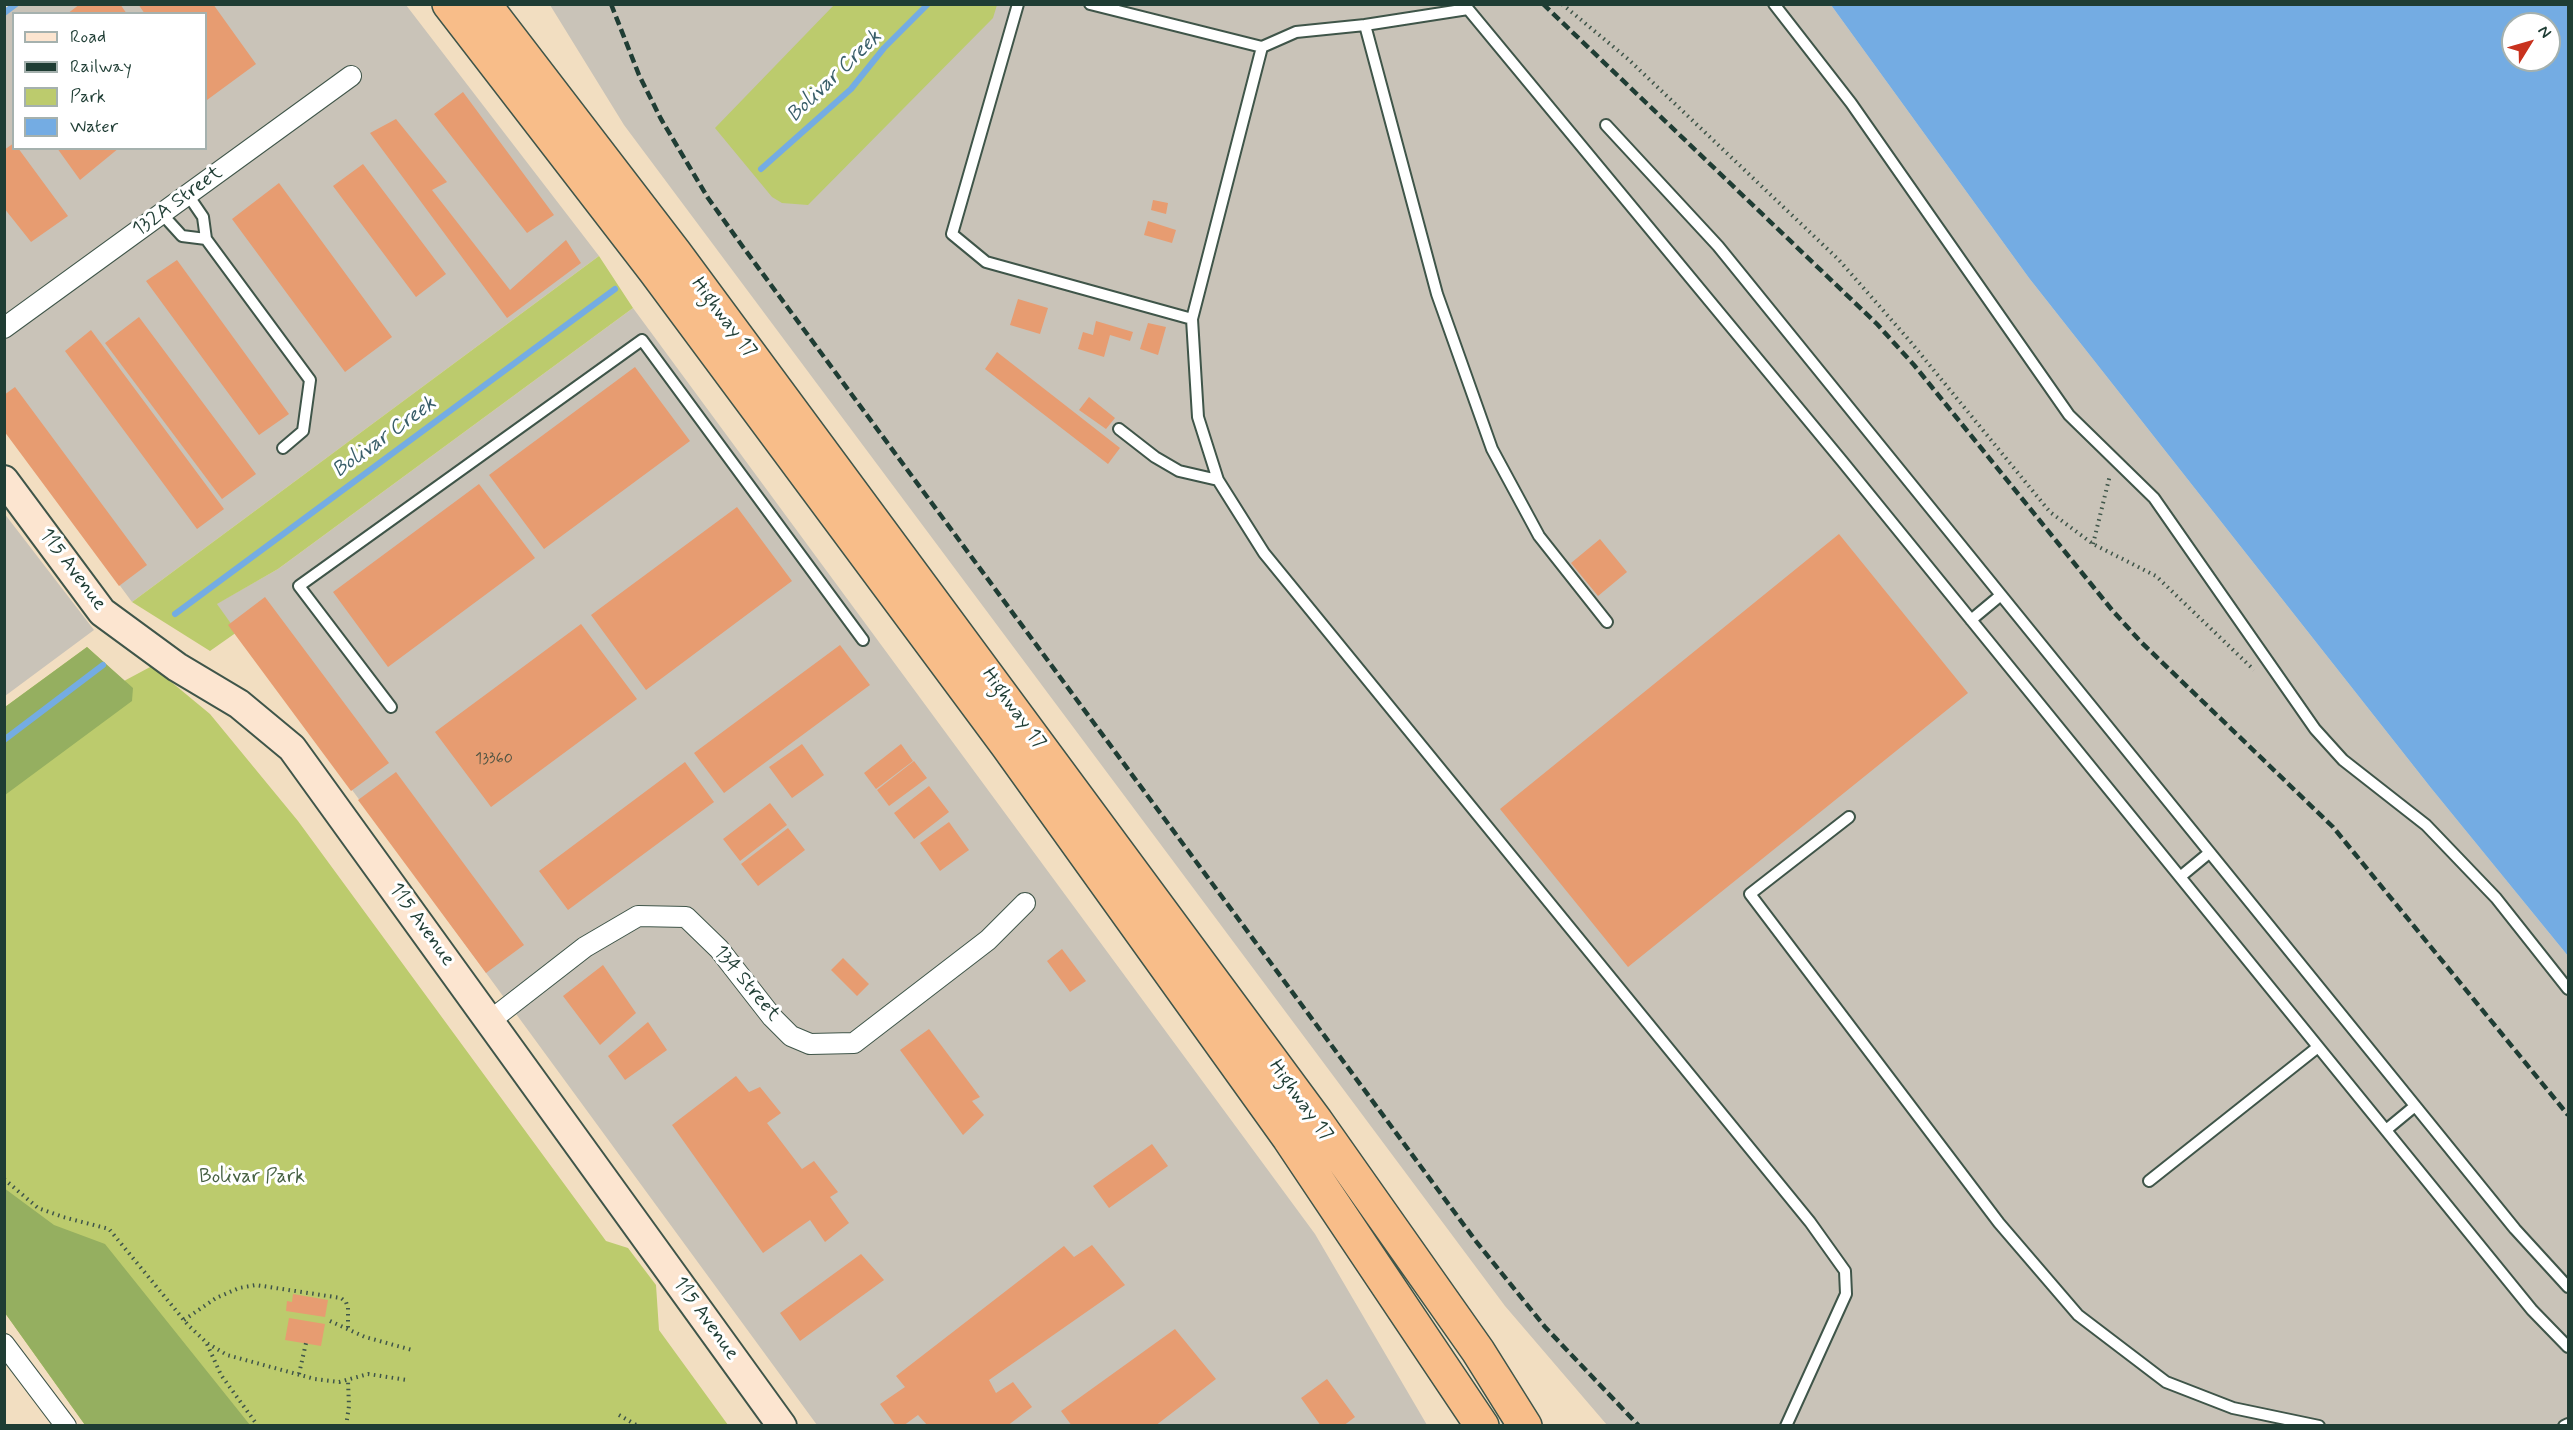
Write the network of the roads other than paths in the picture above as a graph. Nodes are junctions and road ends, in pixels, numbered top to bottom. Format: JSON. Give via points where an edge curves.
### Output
{"nodes":[{"id":1,"x":450,"y":4,"type":"edge"},
{"id":2,"x":484,"y":4,"type":"edge"},
{"id":3,"x":1018,"y":4,"type":"edge"},
{"id":4,"x":1090,"y":4,"type":"edge"},
{"id":5,"x":1774,"y":4,"type":"edge"},
{"id":6,"x":1365,"y":25,"type":"junction"},
{"id":7,"x":1262,"y":46,"type":"junction"},
{"id":8,"x":351,"y":76,"type":"dead end"},
{"id":9,"x":1606,"y":125,"type":"dead end"},
{"id":10,"x":188,"y":195,"type":"junction"},
{"id":11,"x":162,"y":214,"type":"junction"},
{"id":12,"x":206,"y":239,"type":"junction"},
{"id":13,"x":1192,"y":319,"type":"junction"},
{"id":14,"x":4,"y":328,"type":"edge"},
{"id":15,"x":1119,"y":429,"type":"dead end"},
{"id":16,"x":283,"y":447,"type":"dead end"},
{"id":17,"x":4,"y":480,"type":"edge"},
{"id":18,"x":1218,"y":480,"type":"junction"},
{"id":19,"x":2001,"y":595,"type":"junction"},
{"id":20,"x":1971,"y":620,"type":"junction"},
{"id":21,"x":1607,"y":622,"type":"dead end"},
{"id":22,"x":863,"y":640,"type":"dead end"},
{"id":23,"x":391,"y":707,"type":"dead end"},
{"id":24,"x":1850,"y":817,"type":"dead end"},
{"id":25,"x":2209,"y":853,"type":"junction"},
{"id":26,"x":2180,"y":877,"type":"junction"},
{"id":27,"x":1025,"y":903,"type":"dead end"},
{"id":28,"x":2568,"y":988,"type":"edge"},
{"id":29,"x":490,"y":1020,"type":"junction"},
{"id":30,"x":2318,"y":1047,"type":"junction"},
{"id":31,"x":2415,"y":1106,"type":"junction"},
{"id":32,"x":2386,"y":1130,"type":"junction"},
{"id":33,"x":2149,"y":1181,"type":"dead end"},
{"id":34,"x":2568,"y":1287,"type":"edge"},
{"id":35,"x":4,"y":1344,"type":"edge"},
{"id":36,"x":2568,"y":1347,"type":"edge"},
{"id":37,"x":66,"y":1425,"type":"edge"},
{"id":38,"x":782,"y":1425,"type":"edge"},
{"id":39,"x":1482,"y":1425,"type":"edge"},
{"id":40,"x":1525,"y":1425,"type":"edge"},
{"id":41,"x":1786,"y":1425,"type":"edge"},
{"id":42,"x":2319,"y":1425,"type":"edge"}],
"edges":[{"from":1,"to":39,"type":"highway","name":"Highway 17","via":[[655,271],[1007,744],[1295,1148]]},
{"from":2,"to":40,"type":"highway","name":"Highway 17","via":[[675,253],[1294,1092],[1471,1341]]},
{"from":3,"to":13,"type":"lane","via":[[952,234],[986,262]]},
{"from":4,"to":7,"type":"lane"},
{"from":5,"to":28,"type":"lane","via":[[1851,103],[2069,416],[2154,498],[2314,729],[2343,760],[2426,825],[2496,898]]},
{"from":6,"to":7,"type":"lane","via":[[1296,32]]},
{"from":6,"to":20,"type":"lane","via":[[1468,9]]},
{"from":6,"to":21,"type":"lane","via":[[1437,294],[1492,449],[1539,536]]},
{"from":7,"to":13,"type":"lane"},
{"from":8,"to":10,"type":"street","name":"132A Street"},
{"from":9,"to":19,"type":"lane","via":[[1718,246]]},
{"from":10,"to":11,"type":"street","name":"132A Street"},
{"from":10,"to":12,"type":"lane","via":[[203,217]]},
{"from":11,"to":12,"type":"lane","via":[[182,236]]},
{"from":11,"to":14,"type":"street","name":"132A Street"},
{"from":12,"to":16,"type":"lane","via":[[310,380],[303,432]]},
{"from":13,"to":18,"type":"lane","via":[[1198,417]]},
{"from":15,"to":18,"type":"lane","via":[[1179,471]]},
{"from":17,"to":29,"type":"street","name":"115 Avenue","via":[[102,612],[177,667],[239,704],[292,748]]},
{"from":18,"to":41,"type":"lane","via":[[1264,553],[1810,1222],[1845,1271],[1846,1293]]},
{"from":19,"to":20,"type":"lane"},
{"from":19,"to":25,"type":"lane"},
{"from":20,"to":26,"type":"lane"},
{"from":22,"to":23,"type":"lane","via":[[642,340],[299,586]]},
{"from":24,"to":42,"type":"lane","via":[[1750,894],[1999,1223],[2078,1315],[2166,1382],[2233,1408]]},
{"from":25,"to":26,"type":"lane"},
{"from":25,"to":31,"type":"lane"},
{"from":26,"to":30,"type":"lane"},
{"from":27,"to":29,"type":"street","name":"134 Street","via":[[988,939],[854,1043],[810,1044],[791,1036],[686,917],[638,916],[585,947]]},
{"from":29,"to":38,"type":"street","name":"115 Avenue"},
{"from":30,"to":32,"type":"lane"},
{"from":30,"to":33,"type":"lane"},
{"from":31,"to":32,"type":"lane"},
{"from":31,"to":34,"type":"lane","via":[[2515,1229]]},
{"from":32,"to":36,"type":"lane","via":[[2532,1310]]},
{"from":35,"to":37,"type":"street"}]}
